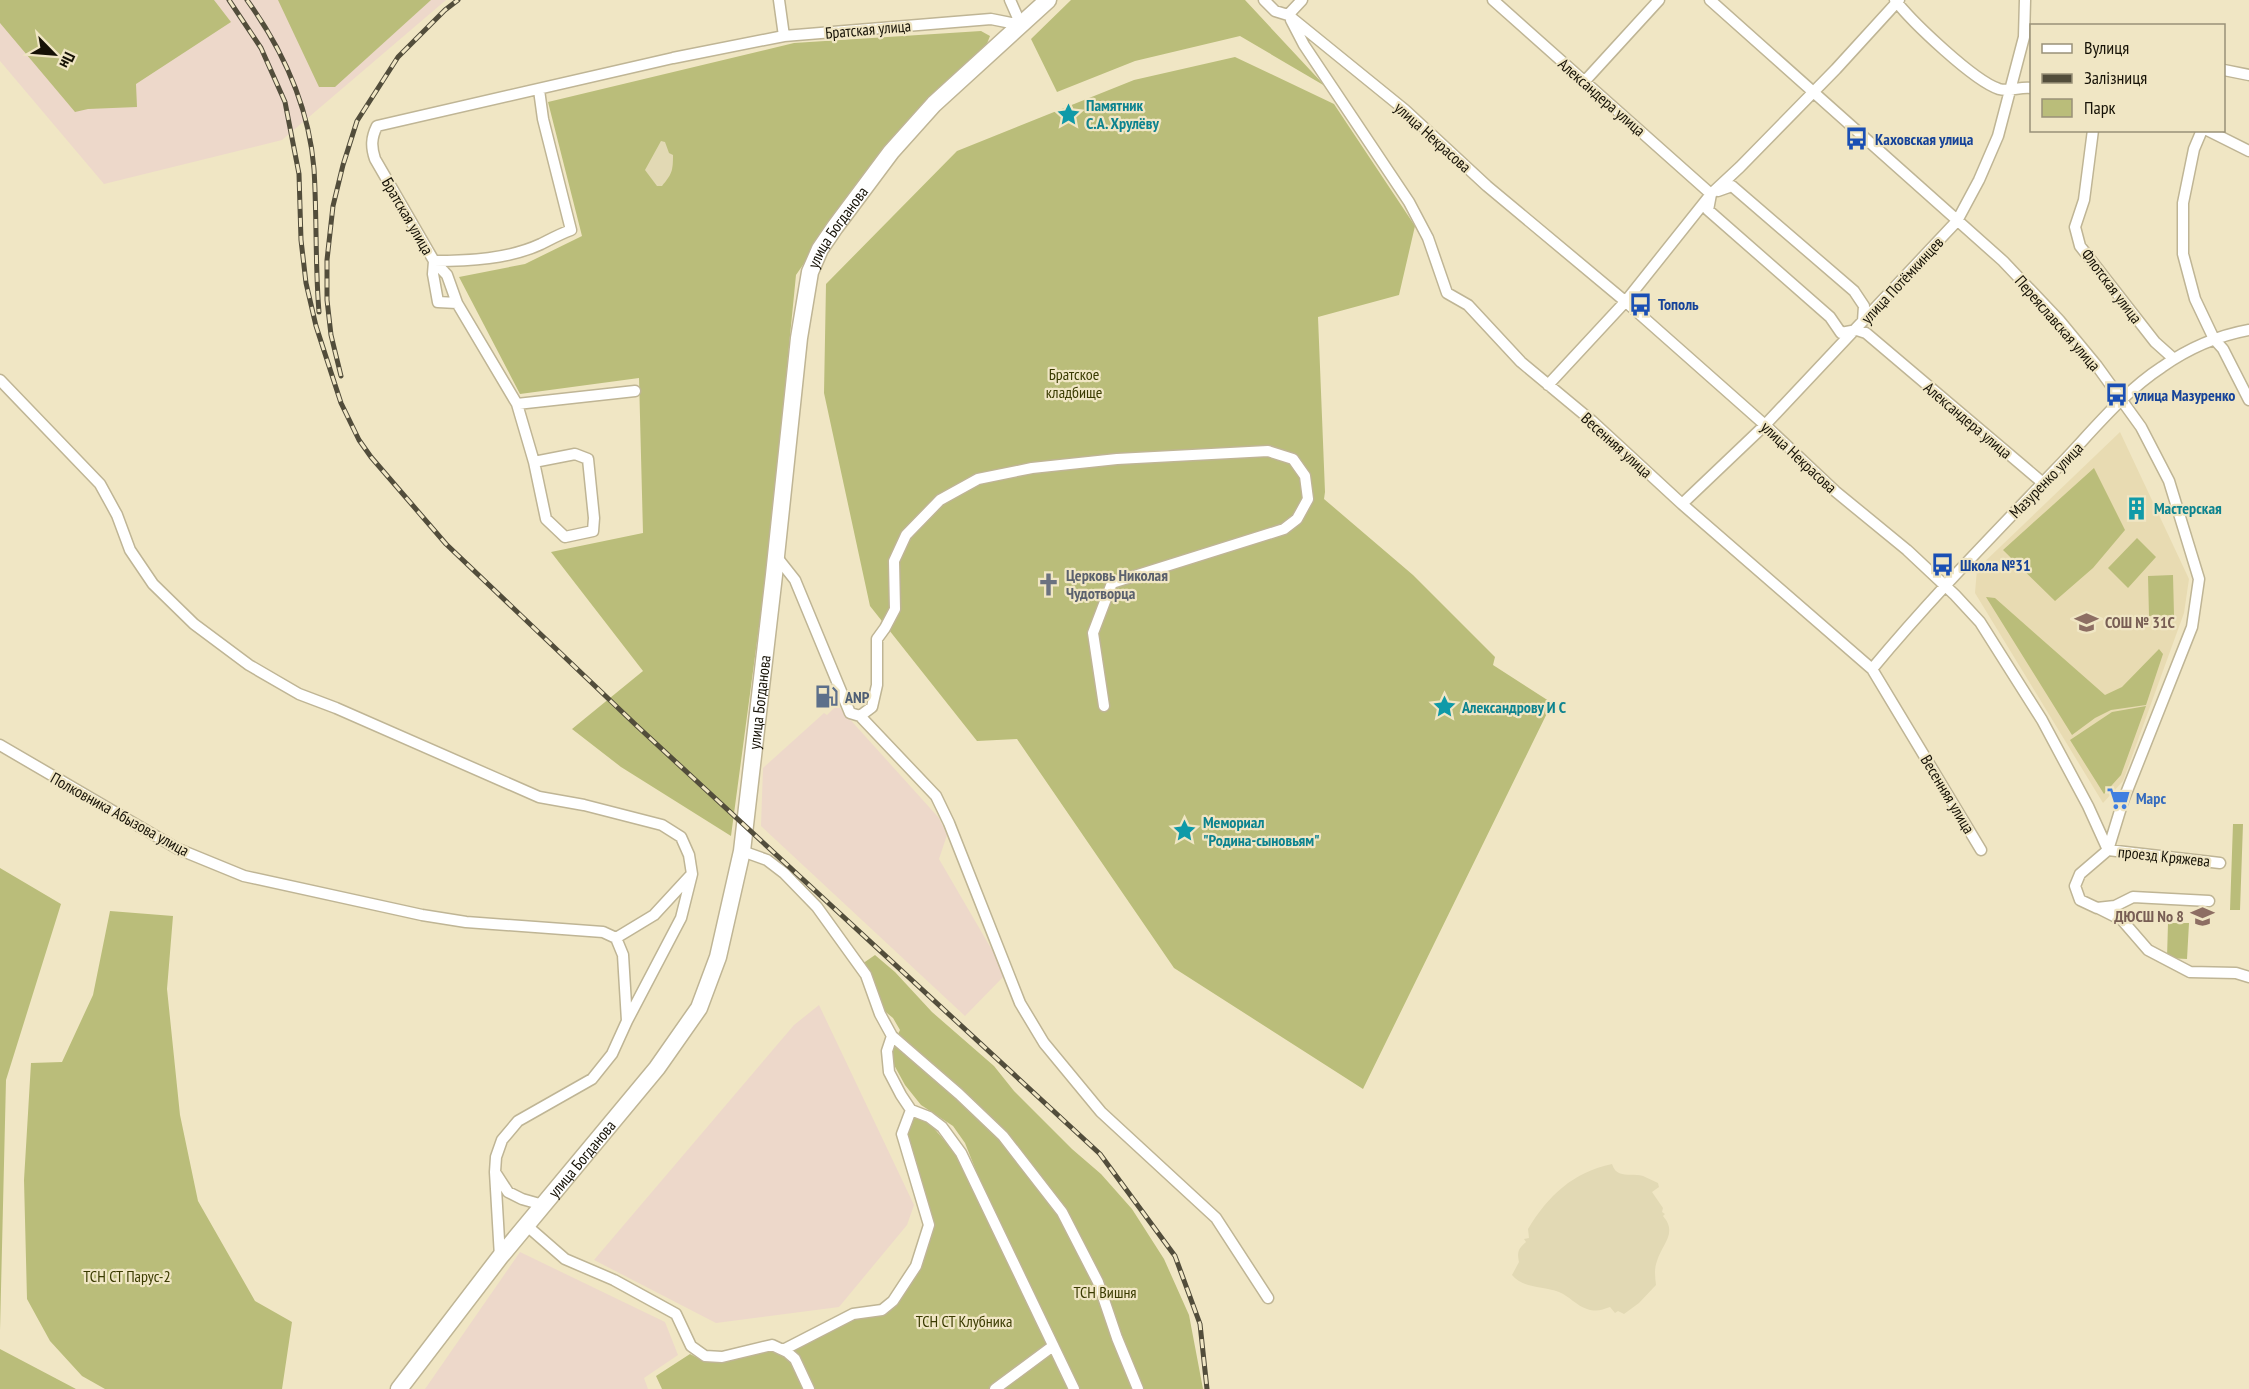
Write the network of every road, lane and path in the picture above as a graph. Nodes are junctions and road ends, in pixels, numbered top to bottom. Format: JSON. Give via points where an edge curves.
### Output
{"nodes":[{"id":1,"x":779,"y":0,"type":"edge"},
{"id":2,"x":1010,"y":0,"type":"edge"},
{"id":3,"x":1048,"y":0,"type":"edge"},
{"id":4,"x":1264,"y":0,"type":"edge"},
{"id":5,"x":1302,"y":0,"type":"edge"},
{"id":6,"x":1493,"y":0,"type":"edge"},
{"id":7,"x":1659,"y":0,"type":"edge"},
{"id":8,"x":1710,"y":0,"type":"edge"},
{"id":9,"x":2025,"y":0,"type":"edge"},
{"id":10,"x":1897,"y":1,"type":"edge"},
{"id":11,"x":1288,"y":15,"type":"junction"},
{"id":12,"x":1021,"y":25,"type":"junction"},
{"id":13,"x":784,"y":36,"type":"junction"},
{"id":14,"x":2028,"y":37,"type":"edge"},
{"id":15,"x":2225,"y":70,"type":"edge"},
{"id":16,"x":2249,"y":75,"type":"edge"},
{"id":17,"x":1584,"y":82,"type":"junction"},
{"id":18,"x":2030,"y":88,"type":"edge"},
{"id":19,"x":539,"y":90,"type":"junction"},
{"id":20,"x":2011,"y":90,"type":"junction"},
{"id":21,"x":1812,"y":91,"type":"junction"},
{"id":22,"x":2093,"y":132,"type":"edge"},
{"id":23,"x":2204,"y":132,"type":"edge"},
{"id":24,"x":2209,"y":132,"type":"edge"},
{"id":25,"x":2249,"y":150,"type":"edge"},
{"id":26,"x":1711,"y":194,"type":"junction"},
{"id":27,"x":1957,"y":221,"type":"junction"},
{"id":28,"x":434,"y":261,"type":"junction"},
{"id":29,"x":1625,"y":302,"type":"junction"},
{"id":30,"x":457,"y":303,"type":"junction"},
{"id":31,"x":1862,"y":328,"type":"junction"},
{"id":32,"x":2249,"y":330,"type":"edge"},
{"id":33,"x":2214,"y":339,"type":"junction"},
{"id":34,"x":2174,"y":359,"type":"junction"},
{"id":35,"x":0,"y":380,"type":"edge"},
{"id":36,"x":1548,"y":385,"type":"junction"},
{"id":37,"x":635,"y":391,"type":"dead end"},
{"id":38,"x":2249,"y":400,"type":"edge"},
{"id":39,"x":2122,"y":401,"type":"junction"},
{"id":40,"x":517,"y":404,"type":"junction"},
{"id":41,"x":1765,"y":425,"type":"junction"},
{"id":42,"x":534,"y":462,"type":"junction"},
{"id":43,"x":2043,"y":483,"type":"junction"},
{"id":44,"x":1682,"y":504,"type":"junction"},
{"id":45,"x":776,"y":556,"type":"junction"},
{"id":46,"x":1945,"y":585,"type":"junction"},
{"id":47,"x":1872,"y":669,"type":"junction"},
{"id":48,"x":1104,"y":706,"type":"dead end"},
{"id":49,"x":860,"y":716,"type":"junction"},
{"id":50,"x":0,"y":745,"type":"edge"},
{"id":51,"x":1981,"y":850,"type":"dead end"},
{"id":52,"x":2108,"y":850,"type":"junction"},
{"id":53,"x":742,"y":851,"type":"junction"},
{"id":54,"x":2220,"y":863,"type":"dead end"},
{"id":55,"x":692,"y":874,"type":"junction"},
{"id":56,"x":2209,"y":901,"type":"dead end"},
{"id":57,"x":2097,"y":908,"type":"junction"},
{"id":58,"x":616,"y":938,"type":"junction"},
{"id":59,"x":2249,"y":977,"type":"edge"},
{"id":60,"x":627,"y":1021,"type":"junction"},
{"id":61,"x":892,"y":1036,"type":"junction"},
{"id":62,"x":911,"y":1110,"type":"junction"},
{"id":63,"x":495,"y":1172,"type":"junction"},
{"id":64,"x":543,"y":1205,"type":"junction"},
{"id":65,"x":526,"y":1225,"type":"junction"},
{"id":66,"x":500,"y":1257,"type":"junction"},
{"id":67,"x":1268,"y":1298,"type":"dead end"},
{"id":68,"x":1053,"y":1346,"type":"junction"},
{"id":69,"x":783,"y":1350,"type":"junction"},
{"id":70,"x":399,"y":1389,"type":"edge"},
{"id":71,"x":810,"y":1389,"type":"edge"},
{"id":72,"x":995,"y":1389,"type":"edge"},
{"id":73,"x":1074,"y":1389,"type":"edge"},
{"id":74,"x":1138,"y":1389,"type":"edge"}],
"edges":[{"from":1,"to":13,"type":"street"},
{"from":2,"to":12,"type":"street"},
{"from":3,"to":12,"type":"main road","name":"улица Богданова"},
{"from":4,"to":11,"type":"street","name":"улица Некрасова","via":[[1275,11]]},
{"from":5,"to":11,"type":"street"},
{"from":6,"to":17,"type":"street","name":"Александера улица"},
{"from":7,"to":17,"type":"street"},
{"from":8,"to":21,"type":"street","name":"Переяславская улица"},
{"from":9,"to":14,"type":"street","name":"улица Потёмкинцев"},
{"from":10,"to":20,"type":"street","via":[[1976,76],[1998,89]]},
{"from":10,"to":21,"type":"street"},
{"from":11,"to":29,"type":"street","name":"улица Некрасова","via":[[1405,110],[1487,186]]},
{"from":11,"to":36,"type":"street","name":"Весенняя улица","via":[[1409,202],[1428,238],[1446,293],[1468,305]]},
{"from":12,"to":13,"type":"street","name":"Братская улица","via":[[991,19]]},
{"from":12,"to":45,"type":"main road","name":"улица Богданова","via":[[934,104],[891,152],[820,249],[810,272],[799,338]]},
{"from":13,"to":19,"type":"street","name":"Братская улица"},
{"from":14,"to":20,"type":"street","name":"улица Потёмкинцев"},
{"from":15,"to":16,"type":"street"},
{"from":17,"to":26,"type":"street","name":"Александера улица"},
{"from":18,"to":20,"type":"street"},
{"from":19,"to":28,"type":"street","name":"Братская улица","via":[[571,230],[514,253],[465,261]]},
{"from":19,"to":28,"type":"street","name":"Братская улица","via":[[377,126],[372,148],[375,159]]},
{"from":20,"to":27,"type":"street","name":"улица Потёмкинцев","via":[[1998,136]]},
{"from":21,"to":26,"type":"street"},
{"from":21,"to":27,"type":"street","name":"Переяславская улица"},
{"from":22,"to":34,"type":"street","name":"Флотская улица","via":[[2084,200],[2075,227],[2080,246],[2155,342]]},
{"from":23,"to":33,"type":"street","via":[[2194,149],[2183,203],[2183,254],[2195,299]]},
{"from":24,"to":25,"type":"street"},
{"from":26,"to":29,"type":"street"},
{"from":26,"to":31,"type":"street","name":"Александера улица","via":[[1708,210],[1830,317],[1841,333]]},
{"from":26,"to":31,"type":"street","via":[[1732,186],[1854,291],[1864,306]]},
{"from":27,"to":31,"type":"street","name":"улица Потёмкинцев"},
{"from":27,"to":39,"type":"street","name":"Переяславская улица","via":[[2003,261],[2059,320]]},
{"from":28,"to":30,"type":"street","via":[[447,275]]},
{"from":28,"to":30,"type":"street","via":[[438,302]]},
{"from":29,"to":36,"type":"street"},
{"from":29,"to":41,"type":"street","name":"улица Некрасова"},
{"from":30,"to":40,"type":"street"},
{"from":31,"to":41,"type":"street","name":"улица Потёмкинцев"},
{"from":31,"to":43,"type":"street","name":"Александера улица"},
{"from":32,"to":33,"type":"street","name":"Мазуренко улица"},
{"from":33,"to":34,"type":"street","name":"Мазуренко улица"},
{"from":33,"to":38,"type":"street"},
{"from":34,"to":39,"type":"street","name":"Мазуренко улица"},
{"from":35,"to":55,"type":"street","via":[[100,484],[130,550],[153,584],[194,624],[249,665],[299,694],[539,797],[662,825],[681,837]]},
{"from":36,"to":44,"type":"street","name":"Весенняя улица"},
{"from":37,"to":40,"type":"street"},
{"from":39,"to":43,"type":"street","name":"Мазуренко улица"},
{"from":39,"to":52,"type":"street","name":"Переяславская улица","via":[[2146,435],[2169,481],[2199,579],[2192,627],[2123,801]]},
{"from":40,"to":42,"type":"street"},
{"from":41,"to":44,"type":"street","name":"улица Потёмкинцев"},
{"from":41,"to":46,"type":"street","name":"улица Некрасова"},
{"from":42,"to":42,"type":"street","via":[[575,454],[588,459],[593,531],[565,537],[546,519]]},
{"from":43,"to":46,"type":"street","name":"Мазуренко улица"},
{"from":44,"to":47,"type":"street","name":"Весенняя улица"},
{"from":45,"to":49,"type":"street","via":[[795,580],[850,713]]},
{"from":45,"to":53,"type":"main road","name":"улица Богданова"},
{"from":46,"to":47,"type":"street","name":"Мазуренко улица"},
{"from":46,"to":52,"type":"street","name":"улица Некрасова","via":[[1980,622],[2019,681],[2072,775]]},
{"from":47,"to":51,"type":"street","name":"Весенняя улица"},
{"from":48,"to":49,"type":"street","via":[[1094,633],[1112,583],[1284,529],[1297,519],[1308,499],[1305,476],[1293,459],[1268,451],[1032,468],[978,479],[940,500],[906,535],[894,561],[895,609],[877,639],[878,685],[872,707]]},
{"from":49,"to":67,"type":"street","via":[[936,796],[1020,1003],[1044,1043],[1101,1112],[1215,1218]]},
{"from":50,"to":58,"type":"street","name":"Полковника Абызова улица","via":[[178,849],[244,876],[422,915],[603,932]]},
{"from":52,"to":54,"type":"street","name":"проезд Кряжева"},
{"from":52,"to":57,"type":"street","via":[[2080,874],[2076,886],[2080,900]]},
{"from":53,"to":61,"type":"street","via":[[776,867],[817,907],[866,975]]},
{"from":53,"to":64,"type":"main road","name":"улица Богданова","via":[[718,957],[699,1008],[657,1068]]},
{"from":55,"to":58,"type":"street","via":[[654,915]]},
{"from":55,"to":60,"type":"street","via":[[681,918]]},
{"from":56,"to":57,"type":"street","via":[[2133,897],[2115,906]]},
{"from":57,"to":59,"type":"street","via":[[2122,920],[2148,950],[2190,972]]},
{"from":58,"to":60,"type":"street","via":[[623,955]]},
{"from":60,"to":63,"type":"street","via":[[612,1054],[592,1079],[518,1121],[502,1140]]},
{"from":61,"to":62,"type":"street","via":[[887,1051],[889,1071]]},
{"from":61,"to":74,"type":"street","via":[[1003,1136],[1062,1212],[1098,1282]]},
{"from":62,"to":68,"type":"street","via":[[942,1127],[961,1153]]},
{"from":62,"to":69,"type":"street","via":[[902,1134],[929,1225],[916,1266],[893,1301],[882,1310],[853,1314]]},
{"from":63,"to":64,"type":"street","via":[[508,1192]]},
{"from":63,"to":66,"type":"street"},
{"from":64,"to":65,"type":"main road","name":"улица Богданова"},
{"from":65,"to":66,"type":"main road","name":"улица Богданова"},
{"from":65,"to":69,"type":"street","via":[[565,1259],[676,1314],[691,1346],[705,1356],[772,1345]]},
{"from":66,"to":70,"type":"main road","name":"улица Богданова"},
{"from":68,"to":72,"type":"street"},
{"from":68,"to":73,"type":"street"},
{"from":69,"to":71,"type":"street","via":[[795,1359]]}]}
